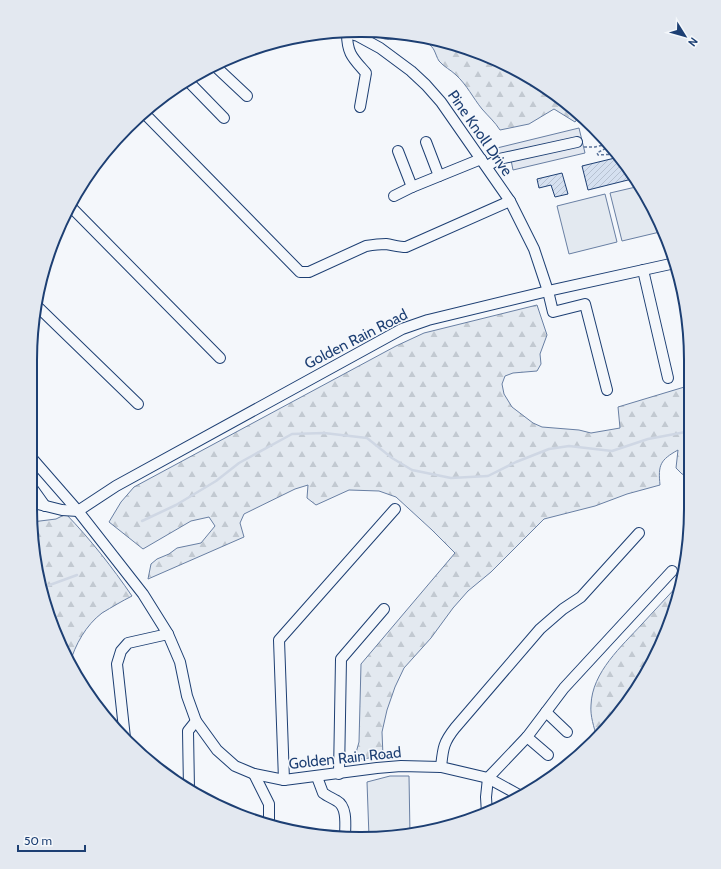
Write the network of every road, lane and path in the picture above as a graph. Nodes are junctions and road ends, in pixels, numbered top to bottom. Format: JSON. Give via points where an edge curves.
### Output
{"nodes":[{"id":1,"x":365,"y":37,"type":"edge"},
{"id":2,"x":346,"y":38,"type":"edge"},
{"id":3,"x":219,"y":69,"type":"edge"},
{"id":4,"x":192,"y":85,"type":"edge"},
{"id":5,"x":247,"y":96,"type":"dead end"},
{"id":6,"x":360,"y":107,"type":"dead end"},
{"id":7,"x":148,"y":117,"type":"edge"},
{"id":8,"x":224,"y":118,"type":"dead end"},
{"id":9,"x":426,"y":142,"type":"dead end"},
{"id":10,"x":578,"y":142,"type":"joint"},
{"id":11,"x":602,"y":145,"type":"edge"},
{"id":12,"x":605,"y":148,"type":"edge"},
{"id":13,"x":398,"y":151,"type":"dead end"},
{"id":14,"x":609,"y":154,"type":"edge"},
{"id":15,"x":484,"y":163,"type":"junction"},
{"id":16,"x":440,"y":176,"type":"junction"},
{"id":17,"x":412,"y":187,"type":"junction"},
{"id":18,"x":394,"y":196,"type":"dead end"},
{"id":19,"x":510,"y":201,"type":"junction"},
{"id":20,"x":74,"y":210,"type":"edge"},
{"id":21,"x":669,"y":264,"type":"edge"},
{"id":22,"x":642,"y":270,"type":"junction"},
{"id":23,"x":548,"y":290,"type":"junction"},
{"id":24,"x":41,"y":310,"type":"edge"},
{"id":25,"x":220,"y":358,"type":"dead end"},
{"id":26,"x":668,"y":378,"type":"dead end"},
{"id":27,"x":607,"y":390,"type":"dead end"},
{"id":28,"x":138,"y":404,"type":"dead end"},
{"id":29,"x":37,"y":464,"type":"edge"},
{"id":30,"x":37,"y":495,"type":"edge"},
{"id":31,"x":37,"y":504,"type":"edge"},
{"id":32,"x":45,"y":506,"type":"junction"},
{"id":33,"x":396,"y":509,"type":"dead end"},
{"id":34,"x":78,"y":511,"type":"junction"},
{"id":35,"x":638,"y":533,"type":"dead end"},
{"id":36,"x":672,"y":571,"type":"dead end"},
{"id":37,"x":384,"y":609,"type":"dead end"},
{"id":38,"x":168,"y":634,"type":"junction"},
{"id":39,"x":546,"y":712,"type":"junction"},
{"id":40,"x":196,"y":722,"type":"junction"},
{"id":41,"x":124,"y":729,"type":"edge"},
{"id":42,"x":567,"y":732,"type":"dead end"},
{"id":43,"x":527,"y":737,"type":"junction"},
{"id":44,"x":548,"y":755,"type":"dead end"},
{"id":45,"x":441,"y":768,"type":"junction"},
{"id":46,"x":254,"y":774,"type":"junction"},
{"id":47,"x":339,"y":774,"type":"junction"},
{"id":48,"x":317,"y":777,"type":"junction"},
{"id":49,"x":488,"y":778,"type":"junction"},
{"id":50,"x":284,"y":780,"type":"junction"},
{"id":51,"x":189,"y":782,"type":"edge"},
{"id":52,"x":514,"y":793,"type":"edge"},
{"id":53,"x":487,"y":806,"type":"edge"},
{"id":54,"x":269,"y":819,"type":"edge"},
{"id":55,"x":345,"y":831,"type":"edge"}],
"edges":[{"from":1,"to":15,"type":"street","name":"Pine Knoll Drive","via":[[426,85]]},
{"from":2,"to":6,"type":"street","via":[[348,50],[366,73]]},
{"from":3,"to":5,"type":"street"},
{"from":4,"to":8,"type":"street"},
{"from":7,"to":19,"type":"street","via":[[300,272],[309,272],[366,246],[387,244],[406,247]]},
{"from":9,"to":16,"type":"street"},
{"from":10,"to":11,"type":"path","via":[[589,148]]},
{"from":10,"to":15,"type":"street"},
{"from":12,"to":14,"type":"path","via":[[597,152],[598,154]]},
{"from":13,"to":17,"type":"street"},
{"from":15,"to":16,"type":"street"},
{"from":15,"to":19,"type":"street","name":"Pine Knoll Drive"},
{"from":16,"to":17,"type":"street"},
{"from":17,"to":18,"type":"street"},
{"from":19,"to":23,"type":"street","name":"Pine Knoll Drive","via":[[534,249]]},
{"from":20,"to":25,"type":"street"},
{"from":21,"to":22,"type":"street","name":"Golden Rain Road"},
{"from":22,"to":23,"type":"street","name":"Golden Rain Road"},
{"from":22,"to":26,"type":"street"},
{"from":23,"to":27,"type":"street","name":"Pine Knoll Drive","via":[[553,312],[585,304]]},
{"from":23,"to":34,"type":"street","name":"Golden Rain Road","via":[[402,329],[116,486]]},
{"from":24,"to":28,"type":"street"},
{"from":29,"to":34,"type":"street","name":"Golden Rain Road"},
{"from":30,"to":32,"type":"street"},
{"from":31,"to":32,"type":"street"},
{"from":32,"to":34,"type":"street"},
{"from":33,"to":50,"type":"street","via":[[279,640]]},
{"from":34,"to":38,"type":"street","name":"Golden Rain Road","via":[[143,594]]},
{"from":35,"to":45,"type":"street","via":[[581,598],[563,609],[540,629],[455,728],[446,739]]},
{"from":36,"to":39,"type":"street","via":[[564,688]]},
{"from":37,"to":47,"type":"street","via":[[341,659]]},
{"from":38,"to":40,"type":"street","name":"Golden Rain Road","via":[[180,662]]},
{"from":38,"to":41,"type":"street","via":[[128,643],[121,651],[117,664]]},
{"from":39,"to":42,"type":"street"},
{"from":39,"to":43,"type":"street"},
{"from":40,"to":46,"type":"street","name":"Golden Rain Road","via":[[217,750],[235,766]]},
{"from":40,"to":51,"type":"street","via":[[188,731]]},
{"from":43,"to":44,"type":"street"},
{"from":43,"to":49,"type":"street"},
{"from":45,"to":47,"type":"street","name":"Golden Rain Road","via":[[401,766]]},
{"from":45,"to":49,"type":"street","name":"Golden Rain Road"},
{"from":46,"to":50,"type":"street","name":"Golden Rain Road"},
{"from":46,"to":54,"type":"street","via":[[269,804]]},
{"from":47,"to":48,"type":"street","name":"Golden Rain Road"},
{"from":48,"to":50,"type":"street","name":"Golden Rain Road"},
{"from":48,"to":55,"type":"street","via":[[323,793],[342,805]]},
{"from":49,"to":52,"type":"street","name":"Golden Rain Road"},
{"from":49,"to":53,"type":"street"}]}
